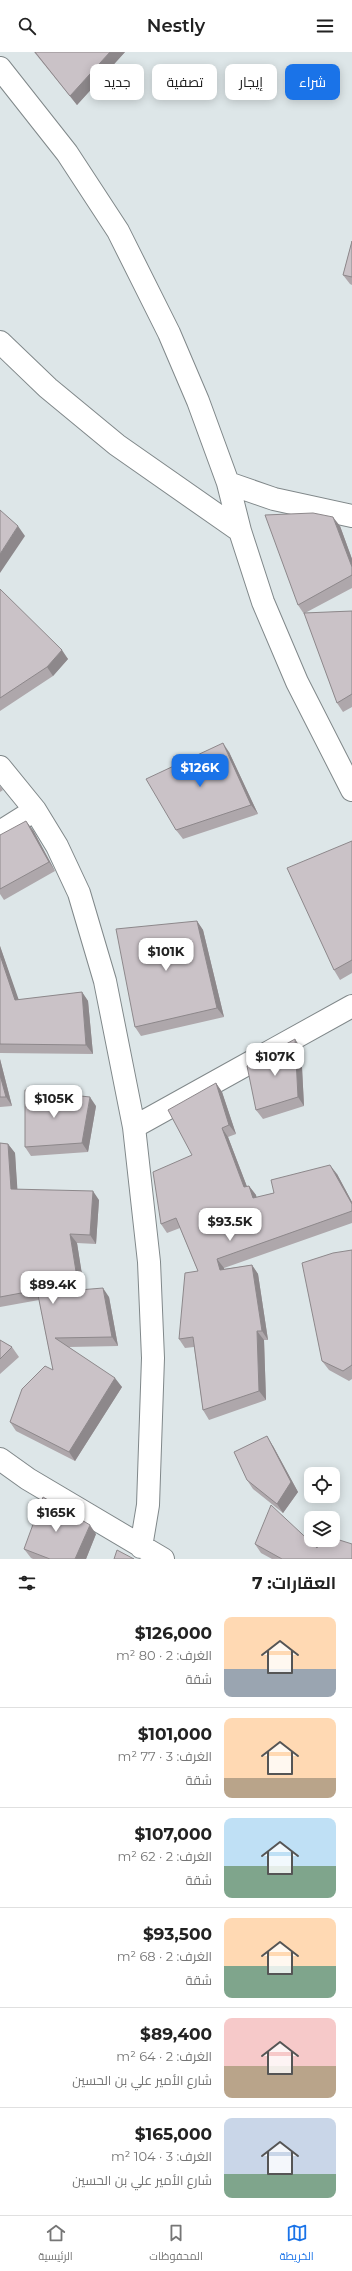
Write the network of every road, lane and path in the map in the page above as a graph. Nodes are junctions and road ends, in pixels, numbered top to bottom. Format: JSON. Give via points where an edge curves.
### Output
{"nodes":[{"id":1,"x":0,"y":68,"type":"edge"},
{"id":2,"x":0,"y":342,"type":"edge"},
{"id":3,"x":228,"y":483,"type":"junction"},
{"id":4,"x":352,"y":516,"type":"edge"},
{"id":5,"x":240,"y":531,"type":"junction"},
{"id":6,"x":0,"y":766,"type":"edge"},
{"id":7,"x":352,"y":790,"type":"edge"},
{"id":8,"x":36,"y":810,"type":"junction"},
{"id":9,"x":0,"y":832,"type":"edge"},
{"id":10,"x":352,"y":1006,"type":"edge"},
{"id":11,"x":134,"y":1127,"type":"junction"},
{"id":12,"x":0,"y":1459,"type":"edge"},
{"id":13,"x":141,"y":1547,"type":"junction"},
{"id":14,"x":163,"y":1559,"type":"edge"}],
"edges":[{"from":1,"to":3,"type":"street","via":[[67,152],[118,231],[169,333],[198,401]]},
{"from":2,"to":5,"type":"street","via":[[48,388],[117,445]]},
{"from":3,"to":4,"type":"street","via":[[274,499]]},
{"from":3,"to":5,"type":"street"},
{"from":5,"to":7,"type":"street","via":[[263,602],[297,682]]},
{"from":6,"to":8,"type":"street"},
{"from":8,"to":9,"type":"street"},
{"from":8,"to":11,"type":"street","via":[[57,846],[78,893],[105,982]]},
{"from":10,"to":11,"type":"street"},
{"from":11,"to":13,"type":"street","via":[[149,1262],[153,1358],[148,1505]]},
{"from":12,"to":13,"type":"street","via":[[28,1479]]},
{"from":13,"to":14,"type":"street"}]}
